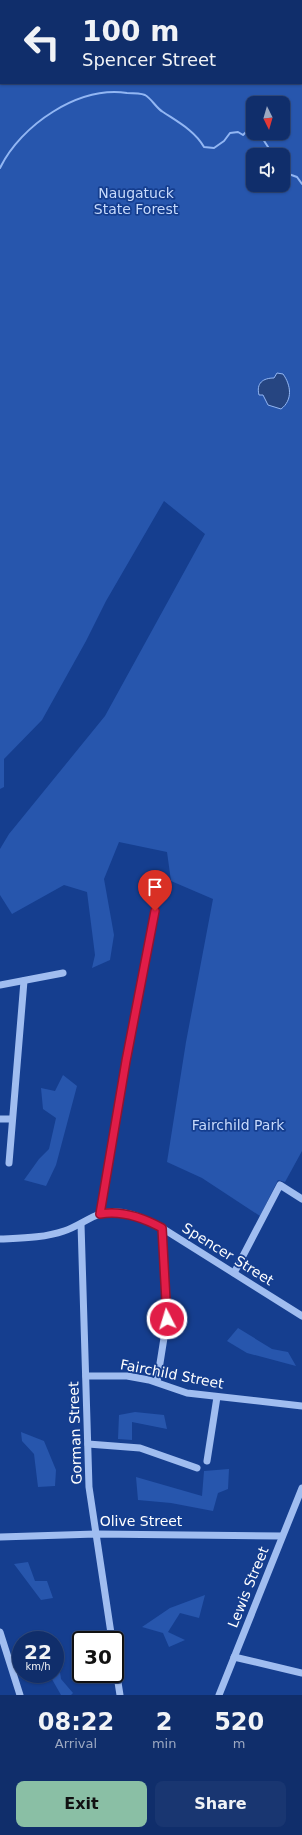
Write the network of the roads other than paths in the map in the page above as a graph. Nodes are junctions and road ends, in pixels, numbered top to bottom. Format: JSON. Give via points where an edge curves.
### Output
{"nodes":[{"id":1,"x":155,"y":911,"type":"dead end"},
{"id":2,"x":63,"y":973,"type":"dead end"},
{"id":3,"x":24,"y":981,"type":"junction"},
{"id":4,"x":0,"y":986,"type":"edge"},
{"id":5,"x":12,"y":1119,"type":"junction"},
{"id":6,"x":0,"y":1120,"type":"edge"},
{"id":7,"x":9,"y":1163,"type":"dead end"},
{"id":8,"x":302,"y":1199,"type":"edge"},
{"id":9,"x":100,"y":1214,"type":"junction"},
{"id":10,"x":81,"y":1224,"type":"junction"},
{"id":11,"x":162,"y":1228,"type":"junction"},
{"id":12,"x":0,"y":1239,"type":"edge"},
{"id":13,"x":234,"y":1273,"type":"junction"},
{"id":14,"x":302,"y":1316,"type":"edge"},
{"id":15,"x":86,"y":1376,"type":"junction"},
{"id":16,"x":157,"y":1382,"type":"junction"},
{"id":17,"x":217,"y":1397,"type":"junction"},
{"id":18,"x":302,"y":1406,"type":"edge"},
{"id":19,"x":88,"y":1444,"type":"junction"},
{"id":20,"x":207,"y":1460,"type":"dead end"},
{"id":21,"x":197,"y":1468,"type":"dead end"},
{"id":22,"x":302,"y":1488,"type":"edge"},
{"id":23,"x":96,"y":1534,"type":"junction"},
{"id":24,"x":282,"y":1536,"type":"junction"},
{"id":25,"x":0,"y":1537,"type":"edge"},
{"id":26,"x":111,"y":1631,"type":"edge"},
{"id":27,"x":0,"y":1632,"type":"edge"},
{"id":28,"x":234,"y":1657,"type":"junction"},
{"id":29,"x":302,"y":1673,"type":"edge"},
{"id":30,"x":118,"y":1683,"type":"edge"},
{"id":31,"x":20,"y":1695,"type":"edge"},
{"id":32,"x":120,"y":1695,"type":"edge"},
{"id":33,"x":219,"y":1695,"type":"edge"}],
"edges":[{"from":1,"to":9,"type":"street","via":[[124,1069]]},
{"from":2,"to":3,"type":"street"},
{"from":3,"to":4,"type":"street"},
{"from":3,"to":5,"type":"street"},
{"from":5,"to":6,"type":"street"},
{"from":5,"to":7,"type":"street"},
{"from":8,"to":13,"type":"street","via":[[280,1185]]},
{"from":9,"to":10,"type":"street","name":"Spencer Street"},
{"from":9,"to":11,"type":"street","name":"Spencer Street","via":[[125,1213],[148,1220]]},
{"from":10,"to":12,"type":"street","name":"Spencer Street","via":[[49,1235]]},
{"from":10,"to":15,"type":"street","name":"Gorman Street"},
{"from":11,"to":13,"type":"street","name":"Spencer Street"},
{"from":11,"to":16,"type":"street","via":[[167,1319]]},
{"from":13,"to":14,"type":"street","name":"Spencer Street"},
{"from":15,"to":16,"type":"street","name":"Fairchild Street","via":[[127,1376]]},
{"from":15,"to":19,"type":"street","name":"Gorman Street"},
{"from":16,"to":17,"type":"street","name":"Fairchild Street","via":[[187,1393]]},
{"from":17,"to":18,"type":"street","name":"Fairchild Street"},
{"from":17,"to":20,"type":"street"},
{"from":19,"to":21,"type":"street","via":[[140,1448]]},
{"from":19,"to":23,"type":"street","name":"Gorman Street","via":[[89,1487]]},
{"from":22,"to":24,"type":"street","name":"Lewis Street"},
{"from":23,"to":24,"type":"street","name":"Olive Street"},
{"from":23,"to":25,"type":"street","name":"Olive Street"},
{"from":23,"to":26,"type":"street","name":"Gorman Street"},
{"from":24,"to":28,"type":"street","name":"Lewis Street"},
{"from":27,"to":31,"type":"street"},
{"from":28,"to":29,"type":"street"},
{"from":28,"to":33,"type":"street","name":"Lewis Street"},
{"from":30,"to":32,"type":"street"}]}
